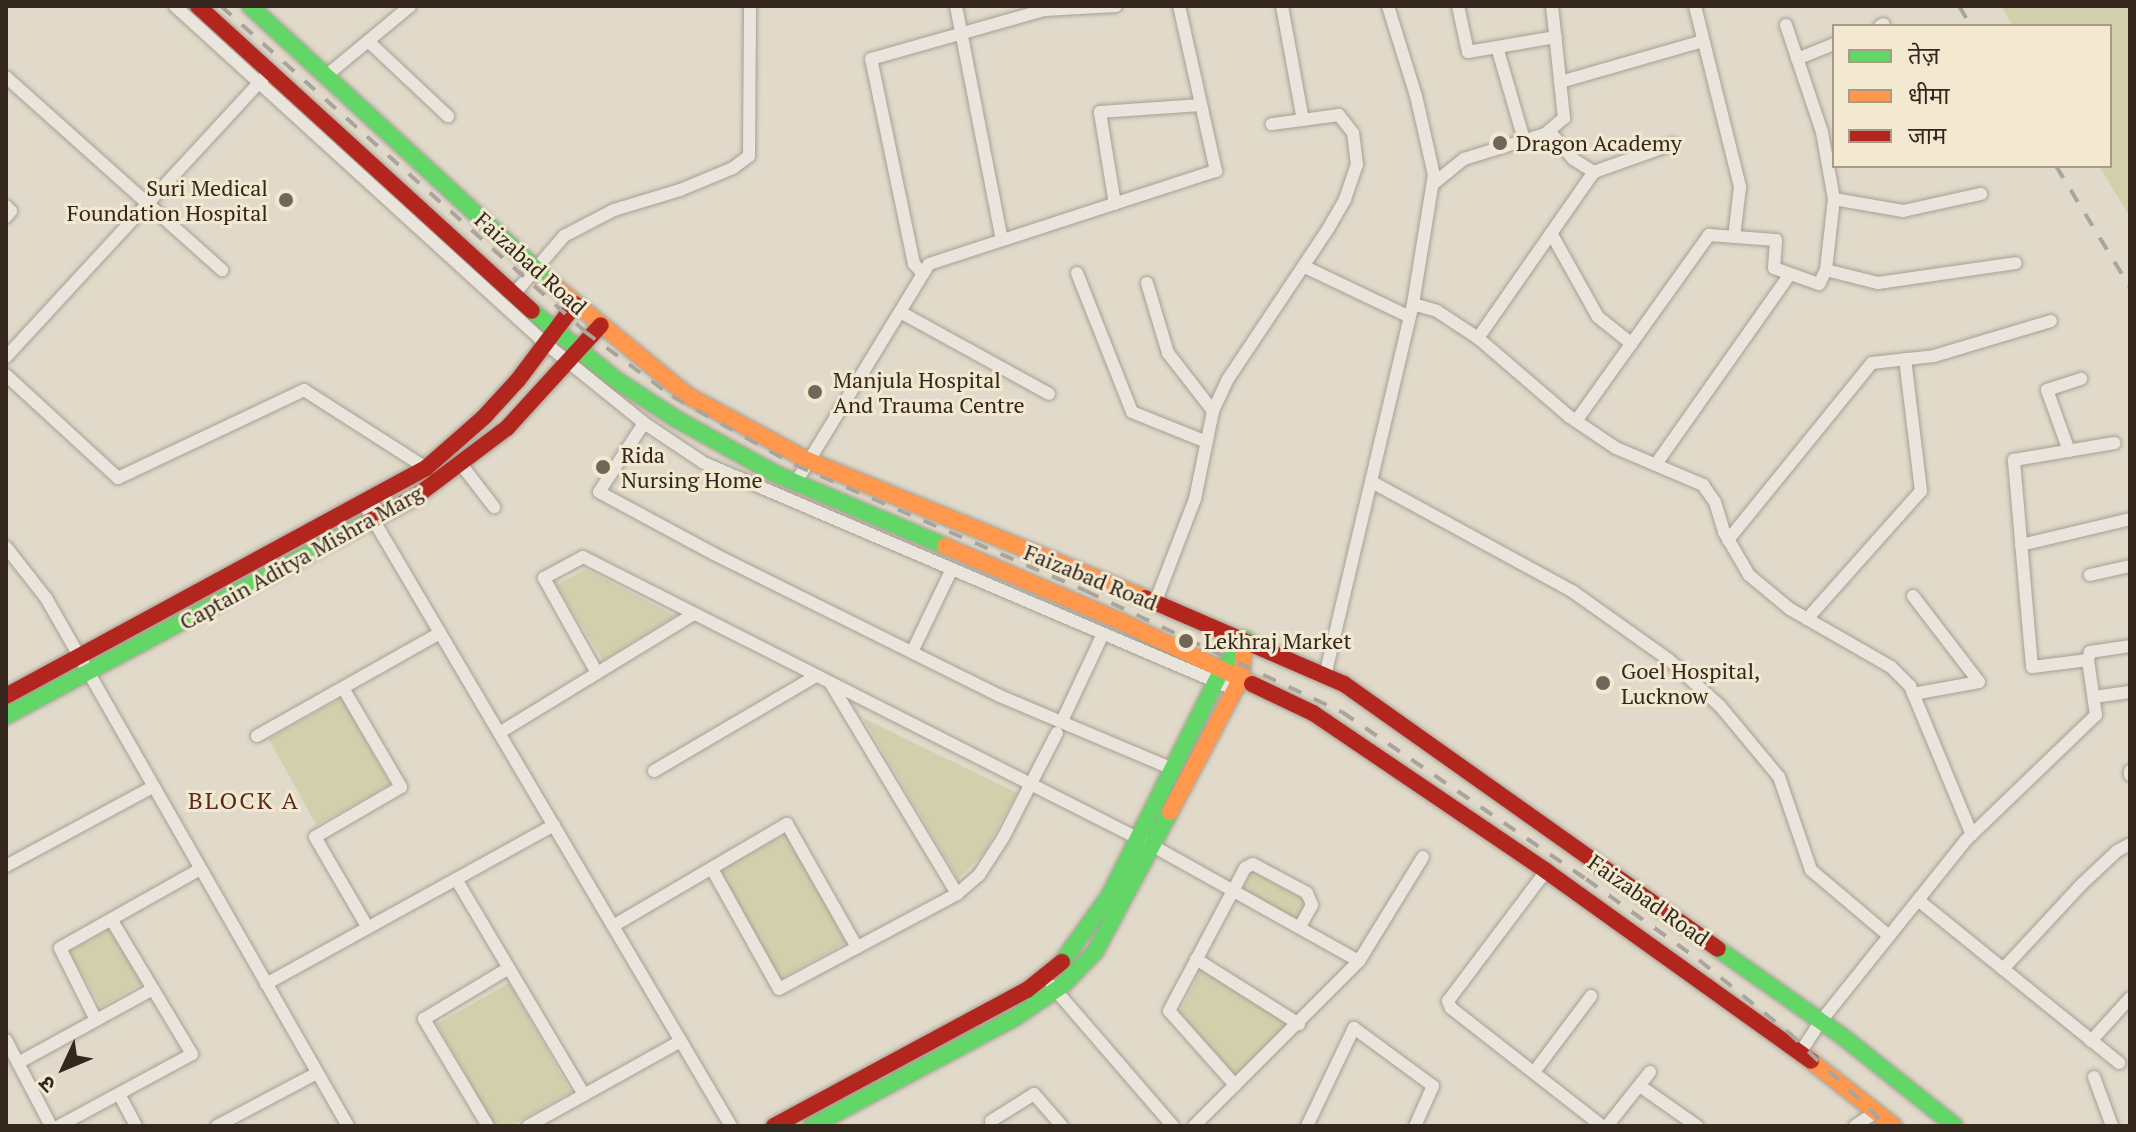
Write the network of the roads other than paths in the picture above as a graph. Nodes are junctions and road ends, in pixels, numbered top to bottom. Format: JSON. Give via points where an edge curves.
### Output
{"nodes":[{"id":1,"x":175,"y":6,"type":"edge"},
{"id":2,"x":198,"y":6,"type":"edge"},
{"id":3,"x":250,"y":6,"type":"edge"},
{"id":4,"x":410,"y":6,"type":"edge"},
{"id":5,"x":750,"y":6,"type":"edge"},
{"id":6,"x":956,"y":6,"type":"edge"},
{"id":7,"x":1116,"y":6,"type":"edge"},
{"id":8,"x":1179,"y":6,"type":"edge"},
{"id":9,"x":1282,"y":6,"type":"edge"},
{"id":10,"x":1388,"y":6,"type":"edge"},
{"id":11,"x":1458,"y":6,"type":"edge"},
{"id":12,"x":1552,"y":6,"type":"edge"},
{"id":13,"x":1695,"y":6,"type":"edge"},
{"id":14,"x":1044,"y":8,"type":"edge"},
{"id":15,"x":1786,"y":25,"type":"dead end"},
{"id":16,"x":963,"y":33,"type":"junction"},
{"id":17,"x":1556,"y":37,"type":"junction"},
{"id":18,"x":368,"y":41,"type":"junction"},
{"id":19,"x":1703,"y":41,"type":"junction"},
{"id":20,"x":1832,"y":45,"type":"edge"},
{"id":21,"x":1497,"y":47,"type":"junction"},
{"id":22,"x":1797,"y":59,"type":"junction"},
{"id":23,"x":327,"y":75,"type":"junction"},
{"id":24,"x":6,"y":77,"type":"edge"},
{"id":25,"x":264,"y":77,"type":"junction"},
{"id":26,"x":1560,"y":82,"type":"junction"},
{"id":27,"x":1201,"y":105,"type":"junction"},
{"id":28,"x":448,"y":116,"type":"dead end"},
{"id":29,"x":1303,"y":120,"type":"junction"},
{"id":30,"x":1272,"y":124,"type":"dead end"},
{"id":31,"x":1549,"y":131,"type":"junction"},
{"id":32,"x":1828,"y":138,"type":"edge"},
{"id":33,"x":1524,"y":140,"type":"junction"},
{"id":34,"x":1673,"y":144,"type":"dead end"},
{"id":35,"x":1594,"y":172,"type":"junction"},
{"id":36,"x":1433,"y":184,"type":"junction"},
{"id":37,"x":1981,"y":194,"type":"dead end"},
{"id":38,"x":1834,"y":199,"type":"junction"},
{"id":39,"x":147,"y":204,"type":"junction"},
{"id":40,"x":1115,"y":204,"type":"junction"},
{"id":41,"x":6,"y":206,"type":"edge"},
{"id":42,"x":6,"y":217,"type":"edge"},
{"id":43,"x":1551,"y":233,"type":"junction"},
{"id":44,"x":1734,"y":237,"type":"junction"},
{"id":45,"x":1002,"y":240,"type":"junction"},
{"id":46,"x":2016,"y":263,"type":"dead end"},
{"id":47,"x":1305,"y":267,"type":"junction"},
{"id":48,"x":536,"y":268,"type":"junction"},
{"id":49,"x":222,"y":270,"type":"dead end"},
{"id":50,"x":1826,"y":270,"type":"junction"},
{"id":51,"x":1077,"y":273,"type":"dead end"},
{"id":52,"x":923,"y":274,"type":"junction"},
{"id":53,"x":1790,"y":274,"type":"junction"},
{"id":54,"x":1147,"y":283,"type":"dead end"},
{"id":55,"x":514,"y":294,"type":"junction"},
{"id":56,"x":575,"y":304,"type":"junction"},
{"id":57,"x":1411,"y":311,"type":"junction"},
{"id":58,"x":900,"y":312,"type":"junction"},
{"id":59,"x":2051,"y":321,"type":"dead end"},
{"id":60,"x":601,"y":325,"type":"junction"},
{"id":61,"x":550,"y":337,"type":"junction"},
{"id":62,"x":1478,"y":338,"type":"junction"},
{"id":63,"x":1632,"y":344,"type":"junction"},
{"id":64,"x":6,"y":357,"type":"edge"},
{"id":65,"x":574,"y":357,"type":"junction"},
{"id":66,"x":1905,"y":359,"type":"junction"},
{"id":67,"x":6,"y":375,"type":"edge"},
{"id":68,"x":2081,"y":379,"type":"dead end"},
{"id":69,"x":1049,"y":394,"type":"dead end"},
{"id":70,"x":1213,"y":411,"type":"junction"},
{"id":71,"x":1576,"y":421,"type":"junction"},
{"id":72,"x":644,"y":423,"type":"junction"},
{"id":73,"x":1204,"y":441,"type":"junction"},
{"id":74,"x":2115,"y":443,"type":"dead end"},
{"id":75,"x":2069,"y":451,"type":"junction"},
{"id":76,"x":807,"y":460,"type":"junction"},
{"id":77,"x":460,"y":463,"type":"junction"},
{"id":78,"x":1656,"y":464,"type":"junction"},
{"id":79,"x":426,"y":468,"type":"junction"},
{"id":80,"x":796,"y":482,"type":"junction"},
{"id":81,"x":1372,"y":482,"type":"junction"},
{"id":82,"x":364,"y":504,"type":"junction"},
{"id":83,"x":494,"y":507,"type":"dead end"},
{"id":84,"x":2130,"y":519,"type":"edge"},
{"id":85,"x":373,"y":520,"type":"junction"},
{"id":86,"x":1728,"y":540,"type":"junction"},
{"id":87,"x":2021,"y":545,"type":"junction"},
{"id":88,"x":6,"y":547,"type":"edge"},
{"id":89,"x":2130,"y":566,"type":"edge"},
{"id":90,"x":952,"y":569,"type":"junction"},
{"id":91,"x":2090,"y":575,"type":"dead end"},
{"id":92,"x":1913,"y":596,"type":"dead end"},
{"id":93,"x":1155,"y":603,"type":"junction"},
{"id":94,"x":694,"y":614,"type":"junction"},
{"id":95,"x":1807,"y":619,"type":"junction"},
{"id":96,"x":440,"y":633,"type":"junction"},
{"id":97,"x":1103,"y":634,"type":"junction"},
{"id":98,"x":1246,"y":639,"type":"junction"},
{"id":99,"x":2130,"y":646,"type":"edge"},
{"id":100,"x":912,"y":652,"type":"junction"},
{"id":101,"x":79,"y":657,"type":"junction"},
{"id":102,"x":2088,"y":660,"type":"junction"},
{"id":103,"x":87,"y":673,"type":"junction"},
{"id":104,"x":597,"y":673,"type":"junction"},
{"id":105,"x":816,"y":676,"type":"junction"},
{"id":106,"x":1325,"y":676,"type":"junction"},
{"id":107,"x":1228,"y":679,"type":"junction"},
{"id":108,"x":831,"y":684,"type":"junction"},
{"id":109,"x":343,"y":688,"type":"junction"},
{"id":110,"x":2130,"y":692,"type":"edge"},
{"id":111,"x":1913,"y":694,"type":"junction"},
{"id":112,"x":6,"y":696,"type":"edge"},
{"id":113,"x":2094,"y":697,"type":"junction"},
{"id":114,"x":6,"y":716,"type":"edge"},
{"id":115,"x":1060,"y":727,"type":"junction"},
{"id":116,"x":499,"y":733,"type":"junction"},
{"id":117,"x":257,"y":736,"type":"dead end"},
{"id":118,"x":1173,"y":769,"type":"junction"},
{"id":119,"x":654,"y":771,"type":"dead end"},
{"id":120,"x":1030,"y":785,"type":"junction"},
{"id":121,"x":153,"y":787,"type":"junction"},
{"id":122,"x":554,"y":825,"type":"junction"},
{"id":123,"x":1972,"y":835,"type":"junction"},
{"id":124,"x":1146,"y":842,"type":"junction"},
{"id":125,"x":2130,"y":844,"type":"edge"},
{"id":126,"x":1423,"y":857,"type":"dead end"},
{"id":127,"x":6,"y":866,"type":"edge"},
{"id":128,"x":200,"y":869,"type":"junction"},
{"id":129,"x":712,"y":869,"type":"junction"},
{"id":130,"x":1546,"y":871,"type":"junction"},
{"id":131,"x":456,"y":879,"type":"junction"},
{"id":132,"x":1232,"y":889,"type":"junction"},
{"id":133,"x":957,"y":894,"type":"junction"},
{"id":134,"x":1918,"y":900,"type":"junction"},
{"id":135,"x":111,"y":919,"type":"junction"},
{"id":136,"x":613,"y":926,"type":"junction"},
{"id":137,"x":1300,"y":927,"type":"junction"},
{"id":138,"x":368,"y":928,"type":"junction"},
{"id":139,"x":1889,"y":936,"type":"junction"},
{"id":140,"x":857,"y":947,"type":"junction"},
{"id":141,"x":1196,"y":959,"type":"junction"},
{"id":142,"x":1359,"y":961,"type":"junction"},
{"id":143,"x":509,"y":968,"type":"junction"},
{"id":144,"x":2003,"y":969,"type":"junction"},
{"id":145,"x":266,"y":984,"type":"junction"},
{"id":146,"x":1050,"y":984,"type":"junction"},
{"id":147,"x":153,"y":989,"type":"junction"},
{"id":148,"x":1591,"y":996,"type":"dead end"},
{"id":149,"x":2130,"y":998,"type":"edge"},
{"id":150,"x":96,"y":1020,"type":"junction"},
{"id":151,"x":1821,"y":1021,"type":"junction"},
{"id":152,"x":1299,"y":1024,"type":"junction"},
{"id":153,"x":6,"y":1040,"type":"edge"},
{"id":154,"x":681,"y":1041,"type":"junction"},
{"id":155,"x":2091,"y":1041,"type":"junction"},
{"id":156,"x":1800,"y":1053,"type":"junction"},
{"id":157,"x":18,"y":1063,"type":"junction"},
{"id":158,"x":2119,"y":1063,"type":"dead end"},
{"id":159,"x":1534,"y":1072,"type":"junction"},
{"id":160,"x":1650,"y":1072,"type":"dead end"},
{"id":161,"x":317,"y":1073,"type":"junction"},
{"id":162,"x":2094,"y":1077,"type":"dead end"},
{"id":163,"x":1235,"y":1085,"type":"junction"},
{"id":164,"x":1640,"y":1086,"type":"junction"},
{"id":165,"x":119,"y":1094,"type":"junction"},
{"id":166,"x":584,"y":1095,"type":"junction"},
{"id":167,"x":1876,"y":1112,"type":"junction"},
{"id":168,"x":991,"y":1121,"type":"dead end"},
{"id":169,"x":51,"y":1126,"type":"edge"},
{"id":170,"x":59,"y":1126,"type":"edge"},
{"id":171,"x":136,"y":1126,"type":"edge"},
{"id":172,"x":217,"y":1126,"type":"edge"},
{"id":173,"x":348,"y":1126,"type":"edge"},
{"id":174,"x":488,"y":1126,"type":"edge"},
{"id":175,"x":528,"y":1126,"type":"edge"},
{"id":176,"x":731,"y":1126,"type":"edge"},
{"id":177,"x":774,"y":1126,"type":"edge"},
{"id":178,"x":812,"y":1126,"type":"edge"},
{"id":179,"x":1062,"y":1126,"type":"edge"},
{"id":180,"x":1173,"y":1126,"type":"edge"},
{"id":181,"x":1194,"y":1126,"type":"edge"},
{"id":182,"x":1307,"y":1126,"type":"edge"},
{"id":183,"x":1415,"y":1126,"type":"edge"},
{"id":184,"x":1605,"y":1126,"type":"edge"},
{"id":185,"x":1697,"y":1126,"type":"edge"},
{"id":186,"x":1855,"y":1126,"type":"edge"},
{"id":187,"x":1894,"y":1126,"type":"edge"},
{"id":188,"x":1955,"y":1126,"type":"edge"},
{"id":189,"x":2112,"y":1126,"type":"edge"}],
"edges":[{"from":1,"to":25,"type":"street"},
{"from":2,"to":25,"type":"main road","name":"Faizabad Road"},
{"from":3,"to":23,"type":"main road","name":"Faizabad Road"},
{"from":4,"to":18,"type":"street"},
{"from":5,"to":48,"type":"street","via":[[749,156],[733,168],[614,210],[564,236]]},
{"from":6,"to":16,"type":"street"},
{"from":7,"to":14,"type":"street"},
{"from":8,"to":27,"type":"street"},
{"from":9,"to":29,"type":"street"},
{"from":10,"to":36,"type":"street","via":[[1416,96]]},
{"from":11,"to":21,"type":"street","via":[[1468,52]]},
{"from":12,"to":17,"type":"street"},
{"from":13,"to":19,"type":"street"},
{"from":14,"to":16,"type":"street"},
{"from":15,"to":22,"type":"street"},
{"from":16,"to":45,"type":"street"},
{"from":16,"to":52,"type":"street","via":[[871,59],[914,264]]},
{"from":17,"to":21,"type":"street"},
{"from":17,"to":26,"type":"street"},
{"from":18,"to":23,"type":"street"},
{"from":18,"to":28,"type":"street"},
{"from":19,"to":26,"type":"street"},
{"from":19,"to":44,"type":"street","via":[[1740,187]]},
{"from":20,"to":22,"type":"street"},
{"from":21,"to":33,"type":"street"},
{"from":22,"to":32,"type":"street"},
{"from":23,"to":48,"type":"main road","name":"Faizabad Road"},
{"from":24,"to":39,"type":"street"},
{"from":25,"to":39,"type":"street"},
{"from":25,"to":55,"type":"main road","name":"Faizabad Road"},
{"from":25,"to":61,"type":"street"},
{"from":26,"to":31,"type":"street","via":[[1564,118]]},
{"from":27,"to":40,"type":"street","via":[[1216,171]]},
{"from":27,"to":40,"type":"street","via":[[1100,112]]},
{"from":29,"to":30,"type":"street"},
{"from":29,"to":47,"type":"street","via":[[1339,115],[1353,133],[1357,165],[1345,199]]},
{"from":31,"to":33,"type":"street"},
{"from":31,"to":35,"type":"street","via":[[1573,159]]},
{"from":32,"to":38,"type":"street"},
{"from":33,"to":36,"type":"street","via":[[1464,159]]},
{"from":34,"to":35,"type":"street"},
{"from":35,"to":43,"type":"street"},
{"from":36,"to":57,"type":"street"},
{"from":37,"to":38,"type":"street","via":[[1903,211]]},
{"from":38,"to":50,"type":"street"},
{"from":39,"to":49,"type":"street"},
{"from":39,"to":64,"type":"street"},
{"from":40,"to":45,"type":"street"},
{"from":41,"to":42,"type":"street","via":[[11,211]]},
{"from":43,"to":62,"type":"street"},
{"from":43,"to":63,"type":"street","via":[[1598,317]]},
{"from":44,"to":53,"type":"street","via":[[1776,240],[1774,268]]},
{"from":44,"to":63,"type":"street","via":[[1709,235]]},
{"from":45,"to":52,"type":"street","via":[[929,264]]},
{"from":46,"to":50,"type":"street","via":[[1878,283]]},
{"from":47,"to":57,"type":"street"},
{"from":47,"to":70,"type":"street","via":[[1228,379]]},
{"from":48,"to":55,"type":"street"},
{"from":48,"to":56,"type":"main road","name":"Faizabad Road"},
{"from":50,"to":53,"type":"street","via":[[1819,284]]},
{"from":51,"to":73,"type":"street","via":[[1132,412]]},
{"from":52,"to":58,"type":"street"},
{"from":53,"to":78,"type":"street"},
{"from":54,"to":70,"type":"street","via":[[1168,353]]},
{"from":55,"to":61,"type":"main road","name":"Faizabad Road"},
{"from":56,"to":60,"type":"main road","name":"Faizabad Road"},
{"from":56,"to":61,"type":"main road","name":"Captain Aditya Mishra Marg"},
{"from":57,"to":62,"type":"street","via":[[1437,311]]},
{"from":57,"to":81,"type":"street"},
{"from":58,"to":69,"type":"street"},
{"from":58,"to":76,"type":"street"},
{"from":59,"to":66,"type":"street","via":[[1934,356]]},
{"from":60,"to":65,"type":"main road","name":"Captain Aditya Mishra Marg"},
{"from":60,"to":76,"type":"main road","name":"Faizabad Road","via":[[687,395]]},
{"from":61,"to":65,"type":"main road","name":"Faizabad Road"},
{"from":61,"to":79,"type":"main road","name":"Captain Aditya Mishra Marg","via":[[484,417]]},
{"from":62,"to":71,"type":"street"},
{"from":63,"to":71,"type":"street"},
{"from":65,"to":72,"type":"street"},
{"from":65,"to":77,"type":"main road","name":"Captain Aditya Mishra Marg","via":[[507,428]]},
{"from":65,"to":80,"type":"main road","name":"Faizabad Road"},
{"from":66,"to":86,"type":"street","via":[[1872,363]]},
{"from":66,"to":95,"type":"street","via":[[1921,491]]},
{"from":67,"to":79,"type":"street","via":[[118,478],[304,390]]},
{"from":68,"to":75,"type":"street","via":[[2047,390]]},
{"from":70,"to":73,"type":"street"},
{"from":71,"to":78,"type":"street","via":[[1616,448]]},
{"from":72,"to":90,"type":"street","via":[[704,463]]},
{"from":72,"to":100,"type":"street","via":[[599,492]]},
{"from":73,"to":93,"type":"street","via":[[1195,499]]},
{"from":74,"to":75,"type":"street"},
{"from":75,"to":87,"type":"street","via":[[2014,460]]},
{"from":76,"to":80,"type":"street"},
{"from":76,"to":93,"type":"main road","name":"Faizabad Road"},
{"from":77,"to":83,"type":"street"},
{"from":77,"to":85,"type":"main road","name":"Captain Aditya Mishra Marg"},
{"from":78,"to":86,"type":"street","via":[[1703,485]]},
{"from":79,"to":82,"type":"main road","name":"Captain Aditya Mishra Marg"},
{"from":80,"to":107,"type":"main road","name":"Faizabad Road"},
{"from":81,"to":106,"type":"street"},
{"from":81,"to":139,"type":"street","via":[[1572,591],[1669,660],[1720,706],[1779,777],[1811,870]]},
{"from":82,"to":85,"type":"street"},
{"from":82,"to":101,"type":"main road","name":"Captain Aditya Mishra Marg"},
{"from":84,"to":87,"type":"street"},
{"from":85,"to":96,"type":"street"},
{"from":85,"to":103,"type":"main road","name":"Captain Aditya Mishra Marg"},
{"from":86,"to":95,"type":"street","via":[[1749,575]]},
{"from":87,"to":102,"type":"street","via":[[2032,667]]},
{"from":88,"to":101,"type":"street","via":[[46,598]]},
{"from":89,"to":91,"type":"street"},
{"from":90,"to":97,"type":"street"},
{"from":90,"to":100,"type":"street"},
{"from":92,"to":111,"type":"street","via":[[1979,682]]},
{"from":93,"to":98,"type":"main road","name":"Faizabad Road"},
{"from":94,"to":104,"type":"street"},
{"from":94,"to":104,"type":"street","via":[[583,557],[544,578]]},
{"from":94,"to":105,"type":"street"},
{"from":95,"to":111,"type":"street","via":[[1891,667]]},
{"from":96,"to":109,"type":"street"},
{"from":96,"to":116,"type":"street"},
{"from":97,"to":107,"type":"street"},
{"from":97,"to":115,"type":"street"},
{"from":98,"to":106,"type":"main road","name":"Faizabad Road"},
{"from":98,"to":107,"type":"main road"},
{"from":99,"to":102,"type":"street","via":[[2090,652]]},
{"from":100,"to":115,"type":"street"},
{"from":101,"to":103,"type":"street"},
{"from":101,"to":112,"type":"main road","name":"Captain Aditya Mishra Marg"},
{"from":102,"to":113,"type":"street"},
{"from":103,"to":114,"type":"main road","name":"Captain Aditya Mishra Marg"},
{"from":103,"to":121,"type":"street"},
{"from":104,"to":116,"type":"street"},
{"from":105,"to":108,"type":"street"},
{"from":105,"to":119,"type":"street"},
{"from":106,"to":151,"type":"main road","name":"Faizabad Road","via":[[1344,684]]},
{"from":107,"to":118,"type":"main road"},
{"from":107,"to":124,"type":"main road"},
{"from":107,"to":130,"type":"main road","name":"Faizabad Road","via":[[1313,713]]},
{"from":108,"to":120,"type":"street"},
{"from":108,"to":133,"type":"street"},
{"from":109,"to":117,"type":"street"},
{"from":109,"to":138,"type":"street","via":[[401,787],[315,837]]},
{"from":110,"to":113,"type":"street"},
{"from":111,"to":123,"type":"street"},
{"from":113,"to":123,"type":"street","via":[[2096,715]]},
{"from":115,"to":118,"type":"street"},
{"from":115,"to":120,"type":"street"},
{"from":116,"to":122,"type":"street"},
{"from":118,"to":124,"type":"main road"},
{"from":120,"to":124,"type":"street"},
{"from":120,"to":133,"type":"street","via":[[979,875]]},
{"from":121,"to":127,"type":"street"},
{"from":121,"to":128,"type":"street"},
{"from":122,"to":131,"type":"street"},
{"from":122,"to":136,"type":"street"},
{"from":123,"to":134,"type":"street"},
{"from":124,"to":132,"type":"street"},
{"from":124,"to":146,"type":"main road","via":[[1095,952]]},
{"from":125,"to":144,"type":"street","via":[[2082,884]]},
{"from":126,"to":142,"type":"street"},
{"from":128,"to":135,"type":"street"},
{"from":128,"to":145,"type":"street"},
{"from":129,"to":136,"type":"street"},
{"from":129,"to":140,"type":"street","via":[[779,989]]},
{"from":129,"to":140,"type":"street","via":[[787,824]]},
{"from":130,"to":156,"type":"main road","name":"Faizabad Road"},
{"from":130,"to":159,"type":"street","via":[[1448,1001]]},
{"from":131,"to":138,"type":"street"},
{"from":131,"to":143,"type":"street"},
{"from":132,"to":137,"type":"street"},
{"from":132,"to":137,"type":"street","via":[[1253,864],[1307,893],[1312,905]]},
{"from":132,"to":141,"type":"street"},
{"from":133,"to":140,"type":"street"},
{"from":134,"to":139,"type":"street"},
{"from":134,"to":144,"type":"street"},
{"from":135,"to":147,"type":"street"},
{"from":135,"to":150,"type":"street","via":[[60,948]]},
{"from":136,"to":154,"type":"street"},
{"from":137,"to":142,"type":"street"},
{"from":138,"to":145,"type":"street"},
{"from":139,"to":151,"type":"street"},
{"from":141,"to":152,"type":"street"},
{"from":141,"to":163,"type":"street","via":[[1169,1011]]},
{"from":142,"to":152,"type":"street"},
{"from":143,"to":166,"type":"street"},
{"from":143,"to":174,"type":"street","via":[[424,1019]]},
{"from":144,"to":155,"type":"street"},
{"from":145,"to":161,"type":"street"},
{"from":146,"to":177,"type":"main road"},
{"from":146,"to":178,"type":"main road","via":[[1016,1017]]},
{"from":146,"to":180,"type":"street"},
{"from":147,"to":150,"type":"street"},
{"from":147,"to":165,"type":"street","via":[[192,1054]]},
{"from":148,"to":159,"type":"street"},
{"from":149,"to":155,"type":"street"},
{"from":150,"to":157,"type":"street"},
{"from":151,"to":156,"type":"street"},
{"from":151,"to":188,"type":"main road","name":"Faizabad Road"},
{"from":152,"to":163,"type":"street"},
{"from":153,"to":157,"type":"street"},
{"from":154,"to":166,"type":"street"},
{"from":154,"to":176,"type":"street"},
{"from":155,"to":158,"type":"street"},
{"from":156,"to":167,"type":"main road","name":"Faizabad Road"},
{"from":157,"to":169,"type":"street"},
{"from":159,"to":184,"type":"street"},
{"from":160,"to":164,"type":"street"},
{"from":161,"to":172,"type":"street"},
{"from":161,"to":173,"type":"street"},
{"from":162,"to":189,"type":"street"},
{"from":163,"to":181,"type":"street"},
{"from":164,"to":184,"type":"street"},
{"from":164,"to":185,"type":"street"},
{"from":165,"to":170,"type":"street"},
{"from":165,"to":171,"type":"street"},
{"from":166,"to":175,"type":"street"},
{"from":167,"to":186,"type":"street"},
{"from":167,"to":187,"type":"main road","name":"Faizabad Road"},
{"from":168,"to":179,"type":"street","via":[[1034,1094]]},
{"from":182,"to":183,"type":"street","via":[[1354,1028],[1433,1086]]}]}
